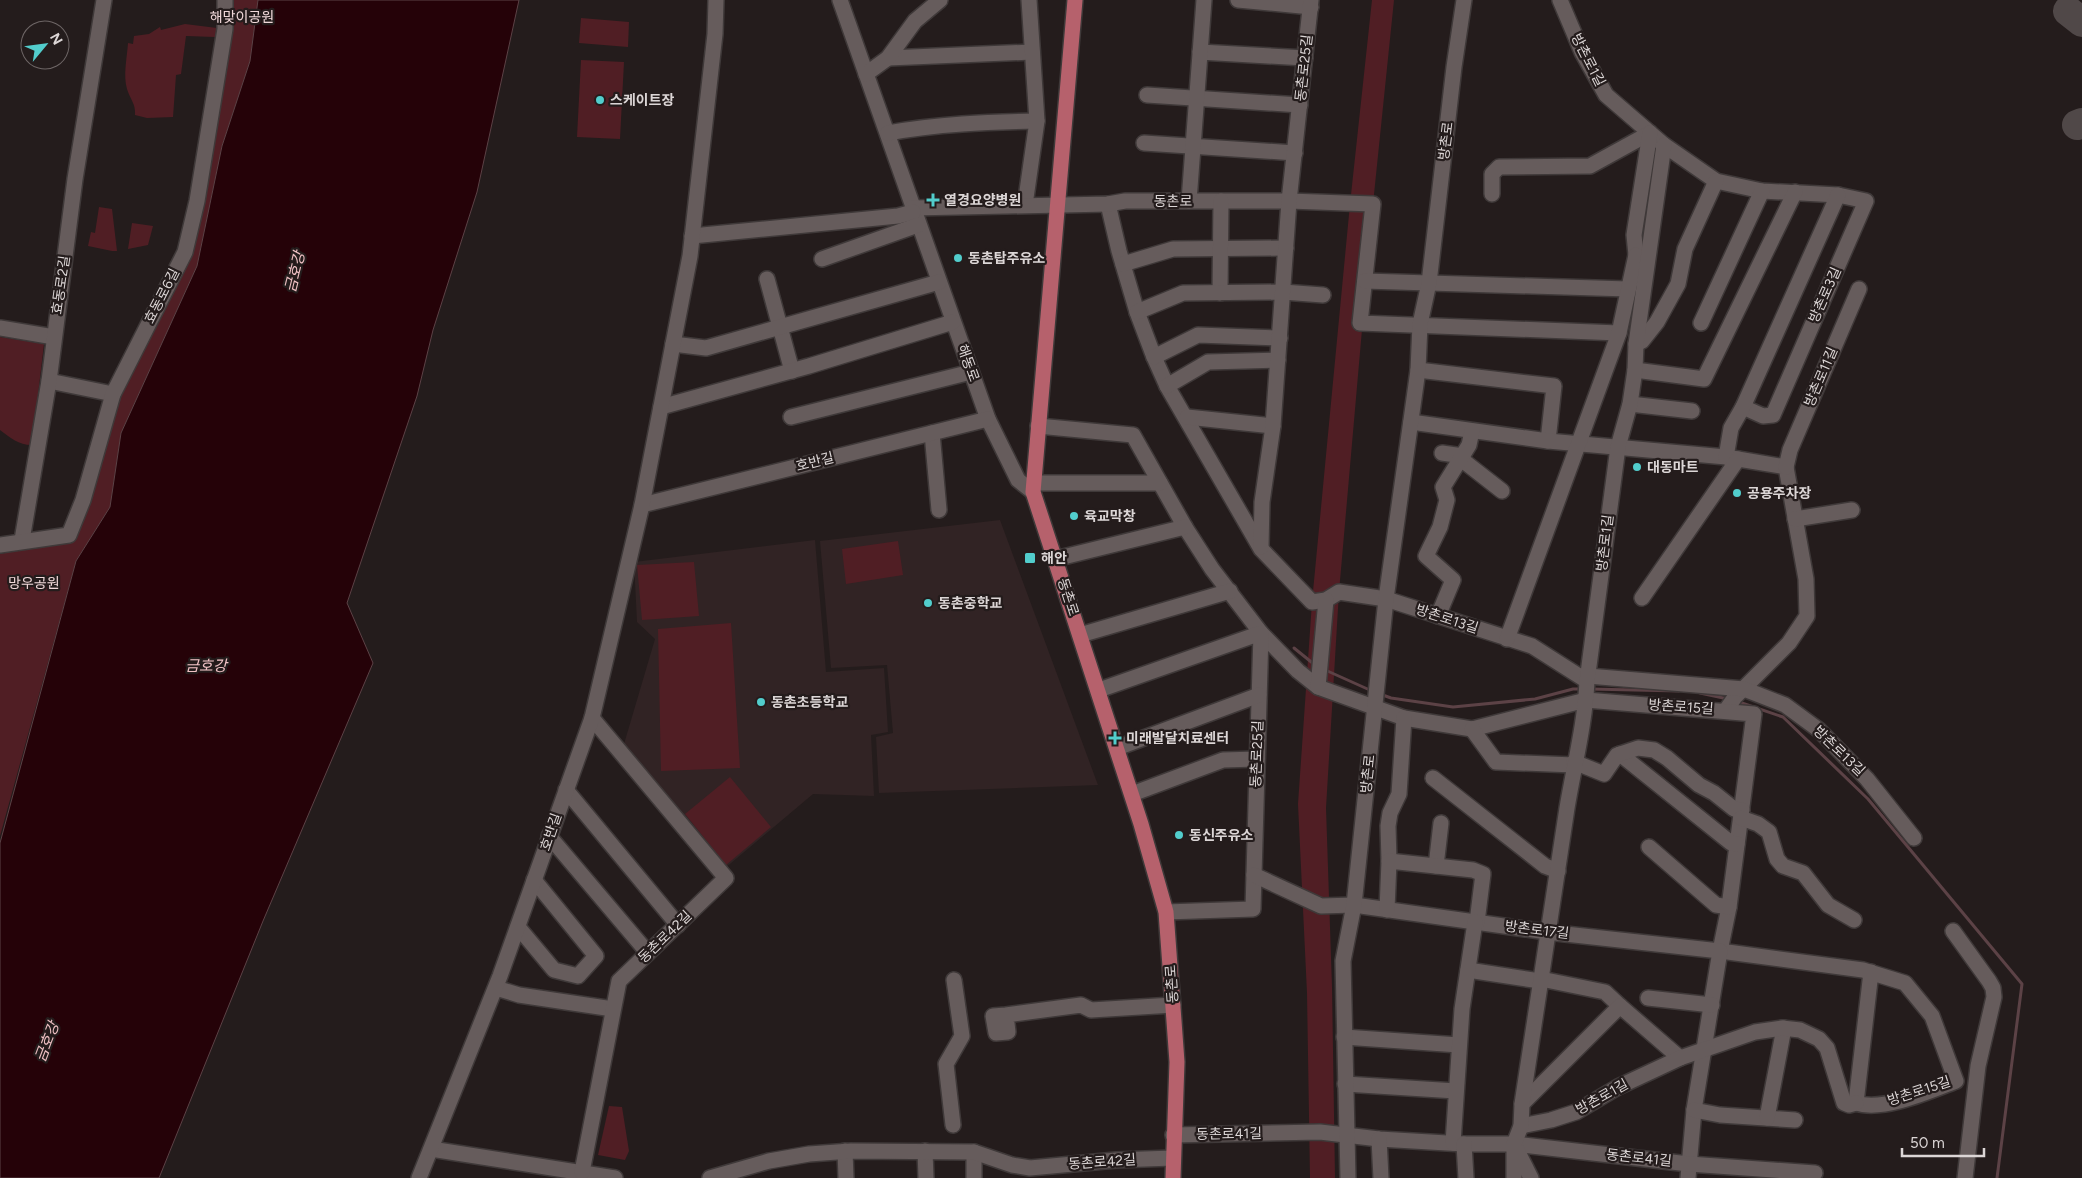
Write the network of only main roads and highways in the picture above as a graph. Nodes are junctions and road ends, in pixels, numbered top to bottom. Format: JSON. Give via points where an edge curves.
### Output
{"nodes":[{"id":1,"x":1075,"y":0,"type":"edge"},
{"id":2,"x":1173,"y":1178,"type":"edge"}],
"edges":[{"from":1,"to":2,"type":"main road","name":"동촌로","via":[[1033,488],[1132,794],[1166,912],[1177,1062]]}]}
